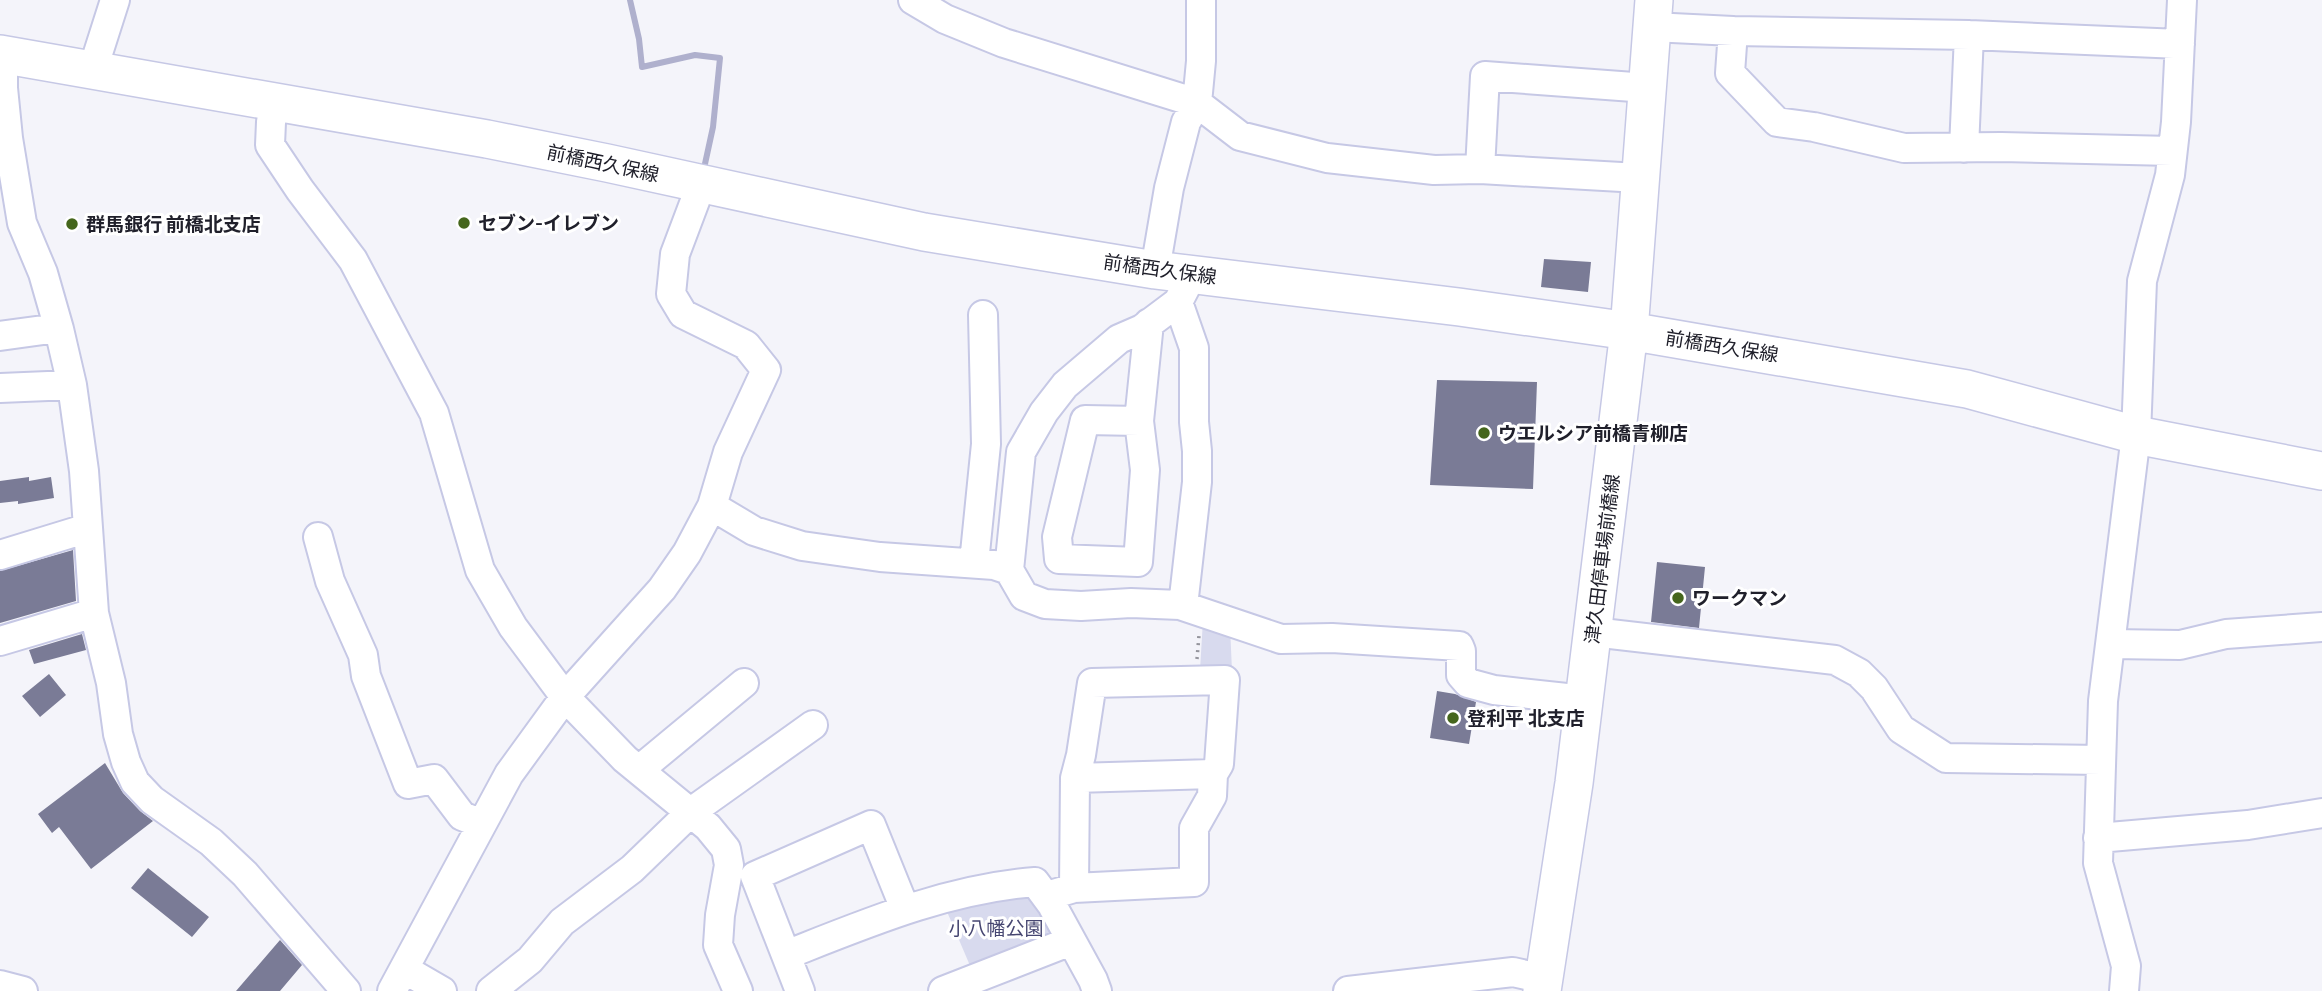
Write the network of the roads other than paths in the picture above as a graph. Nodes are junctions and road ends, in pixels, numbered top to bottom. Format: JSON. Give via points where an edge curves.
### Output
{"nodes":[{"id":1,"x":115,"y":0,"type":"edge"},
{"id":2,"x":913,"y":0,"type":"edge"},
{"id":3,"x":1202,"y":0,"type":"edge"},
{"id":4,"x":2182,"y":0,"type":"edge"},
{"id":5,"x":1653,"y":13,"type":"edge"},
{"id":6,"x":1733,"y":31,"type":"junction"},
{"id":7,"x":1969,"y":36,"type":"junction"},
{"id":8,"x":2180,"y":44,"type":"junction"},
{"id":9,"x":2,"y":54,"type":"edge"},
{"id":10,"x":93,"y":69,"type":"junction"},
{"id":11,"x":1647,"y":88,"type":"junction"},
{"id":12,"x":275,"y":103,"type":"junction"},
{"id":13,"x":1197,"y":103,"type":"junction"},
{"id":14,"x":1964,"y":148,"type":"junction"},
{"id":15,"x":2172,"y":151,"type":"junction"},
{"id":16,"x":1480,"y":169,"type":"junction"},
{"id":17,"x":1640,"y":178,"type":"junction"},
{"id":18,"x":701,"y":185,"type":"junction"},
{"id":19,"x":11,"y":225,"type":"edge"},
{"id":20,"x":1155,"y":270,"type":"junction"},
{"id":21,"x":1185,"y":288,"type":"junction"},
{"id":22,"x":983,"y":316,"type":"dead end"},
{"id":23,"x":1149,"y":324,"type":"junction"},
{"id":24,"x":58,"y":328,"type":"junction"},
{"id":25,"x":1629,"y":331,"type":"junction"},
{"id":26,"x":0,"y":336,"type":"edge"},
{"id":27,"x":72,"y":385,"type":"junction"},
{"id":28,"x":0,"y":388,"type":"edge"},
{"id":29,"x":1139,"y":421,"type":"junction"},
{"id":30,"x":2136,"y":435,"type":"junction"},
{"id":31,"x":2322,"y":471,"type":"edge"},
{"id":32,"x":712,"y":506,"type":"junction"},
{"id":33,"x":88,"y":528,"type":"junction"},
{"id":34,"x":318,"y":537,"type":"dead end"},
{"id":35,"x":0,"y":555,"type":"edge"},
{"id":36,"x":974,"y":563,"type":"junction"},
{"id":37,"x":1009,"y":570,"type":"junction"},
{"id":38,"x":1192,"y":609,"type":"junction"},
{"id":39,"x":94,"y":613,"type":"junction"},
{"id":40,"x":2322,"y":627,"type":"edge"},
{"id":41,"x":1593,"y":632,"type":"junction"},
{"id":42,"x":0,"y":641,"type":"edge"},
{"id":43,"x":2111,"y":643,"type":"junction"},
{"id":44,"x":744,"y":683,"type":"dead end"},
{"id":45,"x":565,"y":697,"type":"junction"},
{"id":46,"x":1585,"y":700,"type":"junction"},
{"id":47,"x":813,"y":725,"type":"dead end"},
{"id":48,"x":2101,"y":760,"type":"junction"},
{"id":49,"x":639,"y":770,"type":"junction"},
{"id":50,"x":1213,"y":774,"type":"junction"},
{"id":51,"x":1075,"y":778,"type":"junction"},
{"id":52,"x":691,"y":812,"type":"junction"},
{"id":53,"x":2322,"y":813,"type":"edge"},
{"id":54,"x":482,"y":824,"type":"junction"},
{"id":55,"x":2098,"y":838,"type":"junction"},
{"id":56,"x":1074,"y":888,"type":"junction"},
{"id":57,"x":1047,"y":896,"type":"junction"},
{"id":58,"x":905,"y":909,"type":"junction"},
{"id":59,"x":1071,"y":941,"type":"junction"},
{"id":60,"x":786,"y":954,"type":"junction"},
{"id":61,"x":398,"y":980,"type":"edge"},
{"id":62,"x":0,"y":985,"type":"edge"},
{"id":63,"x":1544,"y":985,"type":"edge"},
{"id":64,"x":23,"y":991,"type":"edge"},
{"id":65,"x":346,"y":991,"type":"edge"},
{"id":66,"x":442,"y":991,"type":"edge"},
{"id":67,"x":491,"y":991,"type":"edge"},
{"id":68,"x":738,"y":991,"type":"edge"},
{"id":69,"x":800,"y":991,"type":"edge"},
{"id":70,"x":943,"y":991,"type":"edge"},
{"id":71,"x":1097,"y":991,"type":"edge"},
{"id":72,"x":1348,"y":991,"type":"edge"},
{"id":73,"x":2124,"y":991,"type":"edge"}],
"edges":[{"from":1,"to":10,"type":"street"},
{"from":2,"to":13,"type":"street","via":[[945,19],[1004,43]]},
{"from":3,"to":13,"type":"street"},
{"from":4,"to":8,"type":"street"},
{"from":5,"to":6,"type":"street"},
{"from":5,"to":11,"type":"main road","name":"津久田停車場前橋線"},
{"from":6,"to":7,"type":"street"},
{"from":6,"to":14,"type":"street","via":[[1730,73],[1777,122],[1904,148]]},
{"from":7,"to":8,"type":"street"},
{"from":7,"to":14,"type":"street"},
{"from":8,"to":15,"type":"street"},
{"from":9,"to":10,"type":"main road","name":"前橋西久保線"},
{"from":9,"to":19,"type":"street"},
{"from":10,"to":12,"type":"main road","name":"前橋西久保線"},
{"from":11,"to":16,"type":"street","via":[[1485,76]]},
{"from":11,"to":17,"type":"main road","name":"津久田停車場前橋線"},
{"from":12,"to":18,"type":"main road","name":"前橋西久保線","via":[[487,139]]},
{"from":12,"to":45,"type":"street","via":[[270,145],[353,260],[381,310],[434,413],[480,570],[513,627]]},
{"from":13,"to":16,"type":"street","via":[[1240,136],[1327,158],[1434,170]]},
{"from":13,"to":20,"type":"street","via":[[1186,122],[1169,188]]},
{"from":14,"to":15,"type":"street"},
{"from":15,"to":30,"type":"street","via":[[2142,281]]},
{"from":16,"to":17,"type":"street"},
{"from":17,"to":25,"type":"main road","name":"津久田停車場前橋線"},
{"from":18,"to":20,"type":"main road","name":"前橋西久保線","via":[[924,232]]},
{"from":18,"to":32,"type":"street","via":[[675,254],[671,294],[683,314],[746,345],[766,370],[728,452]]},
{"from":19,"to":24,"type":"street","via":[[43,272]]},
{"from":20,"to":21,"type":"main road","name":"前橋西久保線"},
{"from":21,"to":23,"type":"street"},
{"from":21,"to":25,"type":"main road","name":"前橋西久保線","via":[[1459,307]]},
{"from":21,"to":38,"type":"street","via":[[1196,382]]},
{"from":22,"to":36,"type":"street","via":[[986,444]]},
{"from":23,"to":29,"type":"street"},
{"from":23,"to":37,"type":"street","via":[[1119,339],[1065,385],[1038,422],[1021,452]]},
{"from":24,"to":26,"type":"street"},
{"from":24,"to":27,"type":"street"},
{"from":25,"to":30,"type":"main road","name":"前橋西久保線","via":[[1967,389]]},
{"from":25,"to":41,"type":"main road","name":"津久田停車場前橋線"},
{"from":27,"to":28,"type":"street"},
{"from":27,"to":33,"type":"street"},
{"from":29,"to":29,"type":"street","via":[[1145,470],[1138,562],[1059,559],[1057,537],[1084,420]]},
{"from":30,"to":31,"type":"main road","name":"前橋西久保線"},
{"from":30,"to":43,"type":"street"},
{"from":32,"to":36,"type":"street","via":[[754,531],[802,546]]},
{"from":32,"to":45,"type":"street","via":[[662,589]]},
{"from":33,"to":35,"type":"street"},
{"from":33,"to":39,"type":"street"},
{"from":34,"to":54,"type":"street","via":[[330,581],[363,656],[366,676],[408,784],[434,779],[462,816]]},
{"from":36,"to":37,"type":"street"},
{"from":37,"to":38,"type":"street","via":[[1024,596],[1045,604],[1131,603]]},
{"from":38,"to":46,"type":"street","via":[[1281,639],[1459,646],[1461,675],[1468,684]]},
{"from":39,"to":42,"type":"street"},
{"from":39,"to":65,"type":"street","via":[[118,734],[135,782],[245,874]]},
{"from":40,"to":43,"type":"street","via":[[2226,634],[2180,645]]},
{"from":41,"to":46,"type":"main road","name":"津久田停車場前橋線"},
{"from":41,"to":48,"type":"street","via":[[1835,660],[1874,688],[1900,729],[1946,758]]},
{"from":43,"to":48,"type":"street"},
{"from":44,"to":49,"type":"street"},
{"from":45,"to":49,"type":"street"},
{"from":45,"to":54,"type":"street","via":[[509,774]]},
{"from":46,"to":63,"type":"main road","name":"津久田停車場前橋線"},
{"from":47,"to":52,"type":"street"},
{"from":48,"to":55,"type":"street"},
{"from":49,"to":52,"type":"street"},
{"from":50,"to":51,"type":"street"},
{"from":50,"to":51,"type":"street","via":[[1219,764],[1225,680],[1091,683]]},
{"from":50,"to":56,"type":"street","via":[[1212,796],[1194,828],[1194,882]]},
{"from":51,"to":56,"type":"street"},
{"from":52,"to":67,"type":"street","via":[[632,869],[562,922],[530,960]]},
{"from":52,"to":68,"type":"street","via":[[726,849],[729,865],[718,945]]},
{"from":53,"to":55,"type":"street","via":[[2248,825]]},
{"from":54,"to":61,"type":"street"},
{"from":55,"to":73,"type":"street","via":[[2098,863],[2126,966]]},
{"from":56,"to":57,"type":"street"},
{"from":57,"to":58,"type":"street","via":[[1035,882],[1024,883],[982,888]]},
{"from":57,"to":59,"type":"street"},
{"from":58,"to":60,"type":"street"},
{"from":58,"to":60,"type":"street","via":[[871,825],[755,876]]},
{"from":59,"to":70,"type":"street"},
{"from":59,"to":71,"type":"street"},
{"from":60,"to":69,"type":"street"},
{"from":61,"to":66,"type":"street"},
{"from":62,"to":64,"type":"street"},
{"from":63,"to":72,"type":"street","via":[[1513,972]]}]}
